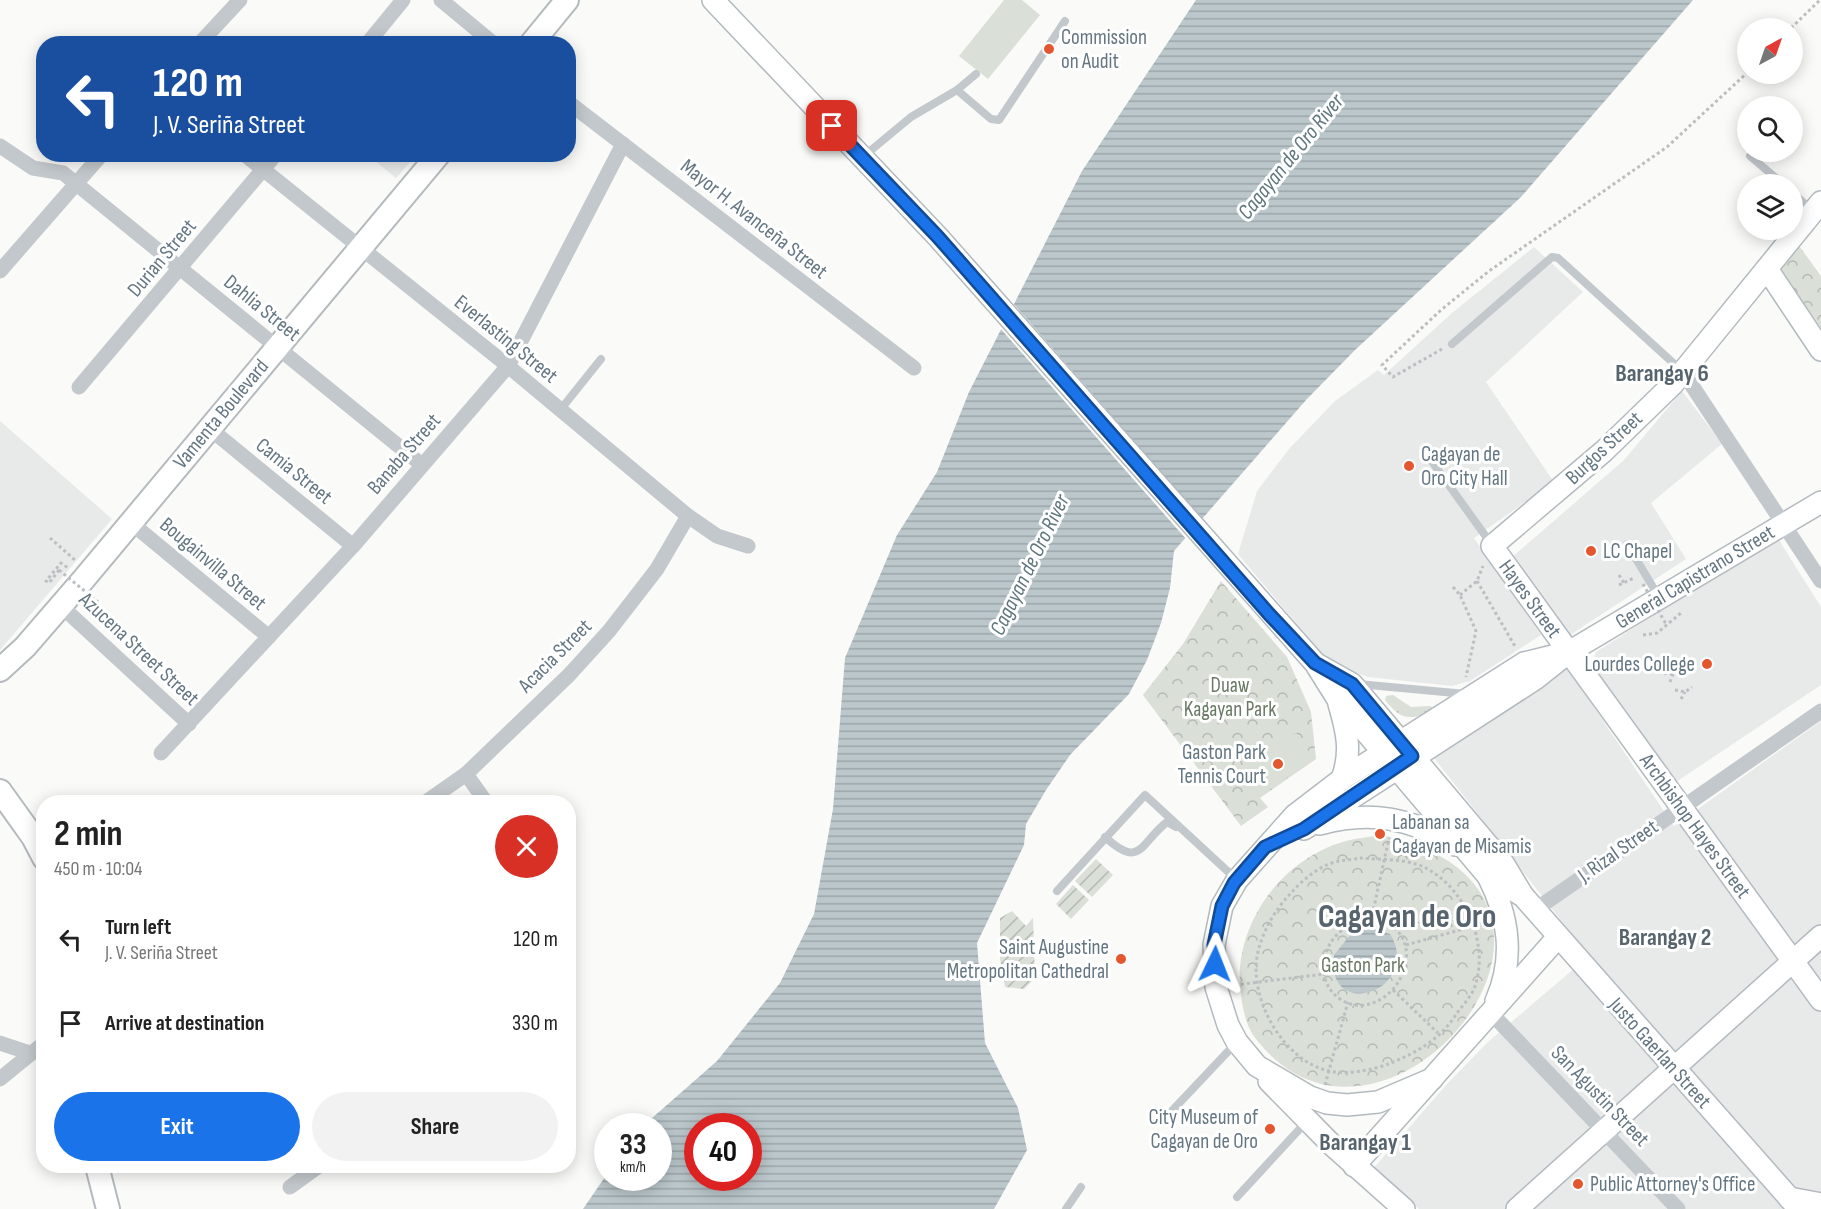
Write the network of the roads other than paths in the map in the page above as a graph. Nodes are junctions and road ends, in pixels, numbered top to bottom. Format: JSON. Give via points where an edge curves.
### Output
{"nodes":[{"id":1,"x":240,"y":0,"type":"edge"},
{"id":2,"x":403,"y":0,"type":"edge"},
{"id":3,"x":441,"y":0,"type":"edge"},
{"id":4,"x":567,"y":0,"type":"edge"},
{"id":5,"x":712,"y":0,"type":"edge"},
{"id":6,"x":1065,"y":21,"type":"dead end"},
{"id":7,"x":207,"y":36,"type":"edge"},
{"id":8,"x":374,"y":36,"type":"edge"},
{"id":9,"x":484,"y":36,"type":"edge"},
{"id":10,"x":538,"y":36,"type":"edge"},
{"id":11,"x":976,"y":74,"type":"dead end"},
{"id":12,"x":957,"y":90,"type":"junction"},
{"id":13,"x":576,"y":108,"type":"edge"},
{"id":14,"x":623,"y":144,"type":"junction"},
{"id":15,"x":0,"y":146,"type":"edge"},
{"id":16,"x":862,"y":158,"type":"junction"},
{"id":17,"x":95,"y":162,"type":"edge"},
{"id":18,"x":253,"y":162,"type":"edge"},
{"id":19,"x":270,"y":162,"type":"edge"},
{"id":20,"x":432,"y":162,"type":"edge"},
{"id":21,"x":1757,"y":162,"type":"edge"},
{"id":22,"x":263,"y":171,"type":"junction"},
{"id":23,"x":1771,"y":174,"type":"edge"},
{"id":24,"x":77,"y":183,"type":"junction"},
{"id":25,"x":1803,"y":201,"type":"edge"},
{"id":26,"x":1818,"y":213,"type":"edge"},
{"id":27,"x":360,"y":249,"type":"junction"},
{"id":28,"x":180,"y":268,"type":"junction"},
{"id":29,"x":1767,"y":269,"type":"junction"},
{"id":30,"x":0,"y":272,"type":"edge"},
{"id":31,"x":1452,"y":344,"type":"road end"},
{"id":32,"x":277,"y":347,"type":"junction"},
{"id":33,"x":1821,"y":350,"type":"edge"},
{"id":34,"x":601,"y":359,"type":"dead end"},
{"id":35,"x":508,"y":366,"type":"junction"},
{"id":36,"x":914,"y":368,"type":"dead end"},
{"id":37,"x":1683,"y":372,"type":"junction"},
{"id":38,"x":79,"y":387,"type":"dead end"},
{"id":39,"x":561,"y":409,"type":"junction"},
{"id":40,"x":209,"y":428,"type":"junction"},
{"id":41,"x":1428,"y":456,"type":"dead end"},
{"id":42,"x":422,"y":465,"type":"junction"},
{"id":43,"x":1821,"y":502,"type":"edge"},
{"id":44,"x":688,"y":516,"type":"junction"},
{"id":45,"x":130,"y":522,"type":"junction"},
{"id":46,"x":1785,"y":524,"type":"junction"},
{"id":47,"x":1627,"y":544,"type":"dead end"},
{"id":48,"x":353,"y":546,"type":"junction"},
{"id":49,"x":748,"y":546,"type":"dead end"},
{"id":50,"x":1492,"y":546,"type":"junction"},
{"id":51,"x":1821,"y":582,"type":"edge"},
{"id":52,"x":1660,"y":598,"type":"junction"},
{"id":53,"x":60,"y":605,"type":"junction"},
{"id":54,"x":269,"y":637,"type":"junction"},
{"id":55,"x":1569,"y":652,"type":"junction"},
{"id":56,"x":0,"y":670,"type":"edge"},
{"id":57,"x":1345,"y":691,"type":"junction"},
{"id":58,"x":1471,"y":694,"type":"junction"},
{"id":59,"x":1821,"y":711,"type":"edge"},
{"id":60,"x":189,"y":724,"type":"junction"},
{"id":61,"x":161,"y":753,"type":"dead end"},
{"id":62,"x":1398,"y":754,"type":"junction"},
{"id":63,"x":466,"y":774,"type":"junction"},
{"id":64,"x":1342,"y":779,"type":"junction"},
{"id":65,"x":0,"y":791,"type":"edge"},
{"id":66,"x":436,"y":795,"type":"edge"},
{"id":67,"x":481,"y":795,"type":"edge"},
{"id":68,"x":1681,"y":807,"type":"junction"},
{"id":69,"x":1304,"y":829,"type":"junction"},
{"id":70,"x":1105,"y":837,"type":"junction"},
{"id":71,"x":36,"y":843,"type":"edge"},
{"id":72,"x":1265,"y":847,"type":"junction"},
{"id":73,"x":1468,"y":854,"type":"junction"},
{"id":74,"x":1488,"y":876,"type":"junction"},
{"id":75,"x":1235,"y":881,"type":"junction"},
{"id":76,"x":1057,"y":891,"type":"dead end"},
{"id":77,"x":1529,"y":903,"type":"junction"},
{"id":78,"x":1821,"y":936,"type":"edge"},
{"id":79,"x":1558,"y":937,"type":"junction"},
{"id":80,"x":1792,"y":960,"type":"junction"},
{"id":81,"x":1821,"y":1000,"type":"edge"},
{"id":82,"x":1491,"y":1012,"type":"junction"},
{"id":83,"x":1237,"y":1042,"type":"junction"},
{"id":84,"x":0,"y":1043,"type":"edge"},
{"id":85,"x":36,"y":1049,"type":"edge"},
{"id":86,"x":30,"y":1053,"type":"junction"},
{"id":87,"x":1257,"y":1066,"type":"junction"},
{"id":88,"x":1673,"y":1068,"type":"junction"},
{"id":89,"x":0,"y":1079,"type":"edge"},
{"id":90,"x":1432,"y":1079,"type":"junction"},
{"id":91,"x":1168,"y":1115,"type":"dead end"},
{"id":92,"x":1307,"y":1121,"type":"junction"},
{"id":93,"x":1604,"y":1131,"type":"junction"},
{"id":94,"x":1354,"y":1166,"type":"junction"},
{"id":95,"x":99,"y":1173,"type":"edge"},
{"id":96,"x":309,"y":1173,"type":"edge"},
{"id":97,"x":290,"y":1187,"type":"dead end"},
{"id":98,"x":1081,"y":1187,"type":"dead end"},
{"id":99,"x":1237,"y":1197,"type":"dead end"},
{"id":100,"x":1394,"y":1204,"type":"edge"},
{"id":101,"x":1794,"y":1204,"type":"edge"},
{"id":102,"x":1821,"y":1204,"type":"edge"},
{"id":103,"x":108,"y":1209,"type":"edge"},
{"id":104,"x":1066,"y":1209,"type":"edge"},
{"id":105,"x":1518,"y":1209,"type":"edge"},
{"id":106,"x":1678,"y":1209,"type":"edge"}],
"edges":[{"from":1,"to":7,"type":"street"},
{"from":2,"to":8,"type":"street"},
{"from":3,"to":9,"type":"street"},
{"from":4,"to":10,"type":"main road"},
{"from":5,"to":16,"type":"street"},
{"from":6,"to":12,"type":"lane","via":[[999,120],[991,119]]},
{"from":11,"to":12,"type":"lane"},
{"from":12,"to":16,"type":"lane","via":[[911,117]]},
{"from":13,"to":14,"type":"street","name":"Mayor H. Avanceña Street"},
{"from":14,"to":35,"type":"street","name":"Banaba Street"},
{"from":14,"to":36,"type":"street","name":"Mayor H. Avanceña Street"},
{"from":15,"to":24,"type":"street","name":"Dahlia Street","via":[[33,168],[63,172]]},
{"from":16,"to":57,"type":"street","via":[[938,237],[1269,614]]},
{"from":17,"to":24,"type":"street"},
{"from":18,"to":22,"type":"street","name":"Everlasting Street"},
{"from":19,"to":22,"type":"street","name":"Durian Street"},
{"from":20,"to":27,"type":"main road","name":"Vamenta Boulevard"},
{"from":21,"to":23,"type":"lane"},
{"from":22,"to":27,"type":"street","name":"Everlasting Street"},
{"from":22,"to":28,"type":"street","name":"Durian Street"},
{"from":24,"to":28,"type":"street","name":"Dahlia Street"},
{"from":24,"to":30,"type":"street"},
{"from":25,"to":26,"type":"lane"},
{"from":26,"to":29,"type":"street","name":"Burgos Street"},
{"from":27,"to":32,"type":"main road","name":"Vamenta Boulevard"},
{"from":27,"to":35,"type":"street","name":"Everlasting Street"},
{"from":28,"to":32,"type":"street","name":"Dahlia Street"},
{"from":28,"to":38,"type":"street","name":"Durian Street"},
{"from":29,"to":33,"type":"street"},
{"from":29,"to":37,"type":"street","name":"Burgos Street"},
{"from":31,"to":37,"type":"lane","via":[[1552,257],[1558,258]]},
{"from":32,"to":40,"type":"main road","name":"Vamenta Boulevard"},
{"from":32,"to":42,"type":"street","name":"Dahlia Street"},
{"from":34,"to":39,"type":"lane"},
{"from":35,"to":39,"type":"street","name":"Everlasting Street"},
{"from":35,"to":42,"type":"street","name":"Banaba Street"},
{"from":37,"to":46,"type":"street"},
{"from":37,"to":50,"type":"street","name":"Burgos Street","via":[[1604,451]]},
{"from":39,"to":44,"type":"street","name":"Everlasting Street"},
{"from":40,"to":45,"type":"main road","name":"Vamenta Boulevard"},
{"from":40,"to":48,"type":"street","name":"Camia Street"},
{"from":41,"to":50,"type":"lane"},
{"from":42,"to":48,"type":"street","name":"Banaba Street"},
{"from":43,"to":46,"type":"street","name":"General Capistrano Street"},
{"from":44,"to":49,"type":"street","name":"Everlasting Street","via":[[717,536]]},
{"from":44,"to":63,"type":"street","name":"Acacia Street","via":[[657,569],[609,630],[569,675]]},
{"from":45,"to":53,"type":"main road","name":"Vamenta Boulevard"},
{"from":45,"to":54,"type":"street","name":"Bougainvilla Street"},
{"from":46,"to":51,"type":"street"},
{"from":46,"to":52,"type":"street","name":"General Capistrano Street"},
{"from":47,"to":52,"type":"lane"},
{"from":48,"to":54,"type":"street","name":"Banaba Street"},
{"from":50,"to":55,"type":"street","name":"Hayes Street"},
{"from":52,"to":55,"type":"street","name":"General Capistrano Street"},
{"from":53,"to":56,"type":"main road","name":"Vamenta Boulevard"},
{"from":53,"to":60,"type":"street","name":"Azucena Street Street"},
{"from":54,"to":60,"type":"street","name":"Banaba Street"},
{"from":55,"to":58,"type":"street","name":"General Capistrano Street","via":[[1524,663]]},
{"from":55,"to":62,"type":"street","name":"General Capistrano Street","via":[[1535,679]]},
{"from":55,"to":68,"type":"street","name":"Archbishop Hayes Street"},
{"from":57,"to":58,"type":"lane"},
{"from":57,"to":62,"type":"street"},
{"from":57,"to":64,"type":"street","via":[[1349,754]]},
{"from":58,"to":62,"type":"street","name":"General Capistrano Street"},
{"from":59,"to":68,"type":"street","name":"J. Rizal Street"},
{"from":60,"to":61,"type":"street","name":"Banaba Street"},
{"from":62,"to":64,"type":"street"},
{"from":62,"to":69,"type":"street"},
{"from":62,"to":73,"type":"street","name":"Justo Gaerlan Street"},
{"from":62,"to":77,"type":"street","name":"Justo Gaerlan Street","via":[[1503,863]]},
{"from":63,"to":66,"type":"street","name":"Acacia Street"},
{"from":63,"to":67,"type":"street"},
{"from":64,"to":72,"type":"street","via":[[1295,815]]},
{"from":65,"to":71,"type":"main road"},
{"from":68,"to":77,"type":"street","name":"J. Rizal Street"},
{"from":68,"to":80,"type":"street","name":"Archbishop Hayes Street"},
{"from":69,"to":72,"type":"street"},
{"from":69,"to":73,"type":"street","via":[[1358,816],[1394,818],[1417,825]]},
{"from":70,"to":75,"type":"lane","via":[[1121,852],[1129,853],[1141,850],[1163,825],[1172,823]]},
{"from":70,"to":75,"type":"lane","via":[[1142,796],[1148,795]]},
{"from":70,"to":76,"type":"lane"},
{"from":72,"to":75,"type":"street"},
{"from":73,"to":74,"type":"street","name":"Justo Gaerlan Street"},
{"from":74,"to":77,"type":"street","name":"Justo Gaerlan Street"},
{"from":74,"to":82,"type":"street","via":[[1503,908],[1509,943],[1501,990]]},
{"from":75,"to":83,"type":"street","via":[[1222,906],[1214,945],[1216,987]]},
{"from":77,"to":79,"type":"street","name":"Justo Gaerlan Street"},
{"from":78,"to":80,"type":"street"},
{"from":79,"to":82,"type":"street"},
{"from":79,"to":88,"type":"street","name":"Justo Gaerlan Street"},
{"from":80,"to":81,"type":"street","name":"Archbishop Hayes Street"},
{"from":80,"to":88,"type":"street"},
{"from":82,"to":90,"type":"street"},
{"from":82,"to":93,"type":"street","name":"San Agustin Street"},
{"from":83,"to":87,"type":"street"},
{"from":83,"to":91,"type":"lane"},
{"from":84,"to":86,"type":"street"},
{"from":85,"to":86,"type":"street"},
{"from":86,"to":89,"type":"street"},
{"from":87,"to":90,"type":"street","via":[[1322,1101],[1360,1106]]},
{"from":87,"to":92,"type":"street"},
{"from":88,"to":93,"type":"street"},
{"from":88,"to":101,"type":"street","name":"Justo Gaerlan Street"},
{"from":90,"to":94,"type":"street"},
{"from":92,"to":94,"type":"street"},
{"from":92,"to":99,"type":"lane"},
{"from":93,"to":105,"type":"street"},
{"from":93,"to":106,"type":"street","name":"San Agustin Street"},
{"from":94,"to":100,"type":"street"},
{"from":95,"to":103,"type":"main road"},
{"from":96,"to":97,"type":"street"},
{"from":98,"to":104,"type":"lane"},
{"from":101,"to":102,"type":"street"}]}
